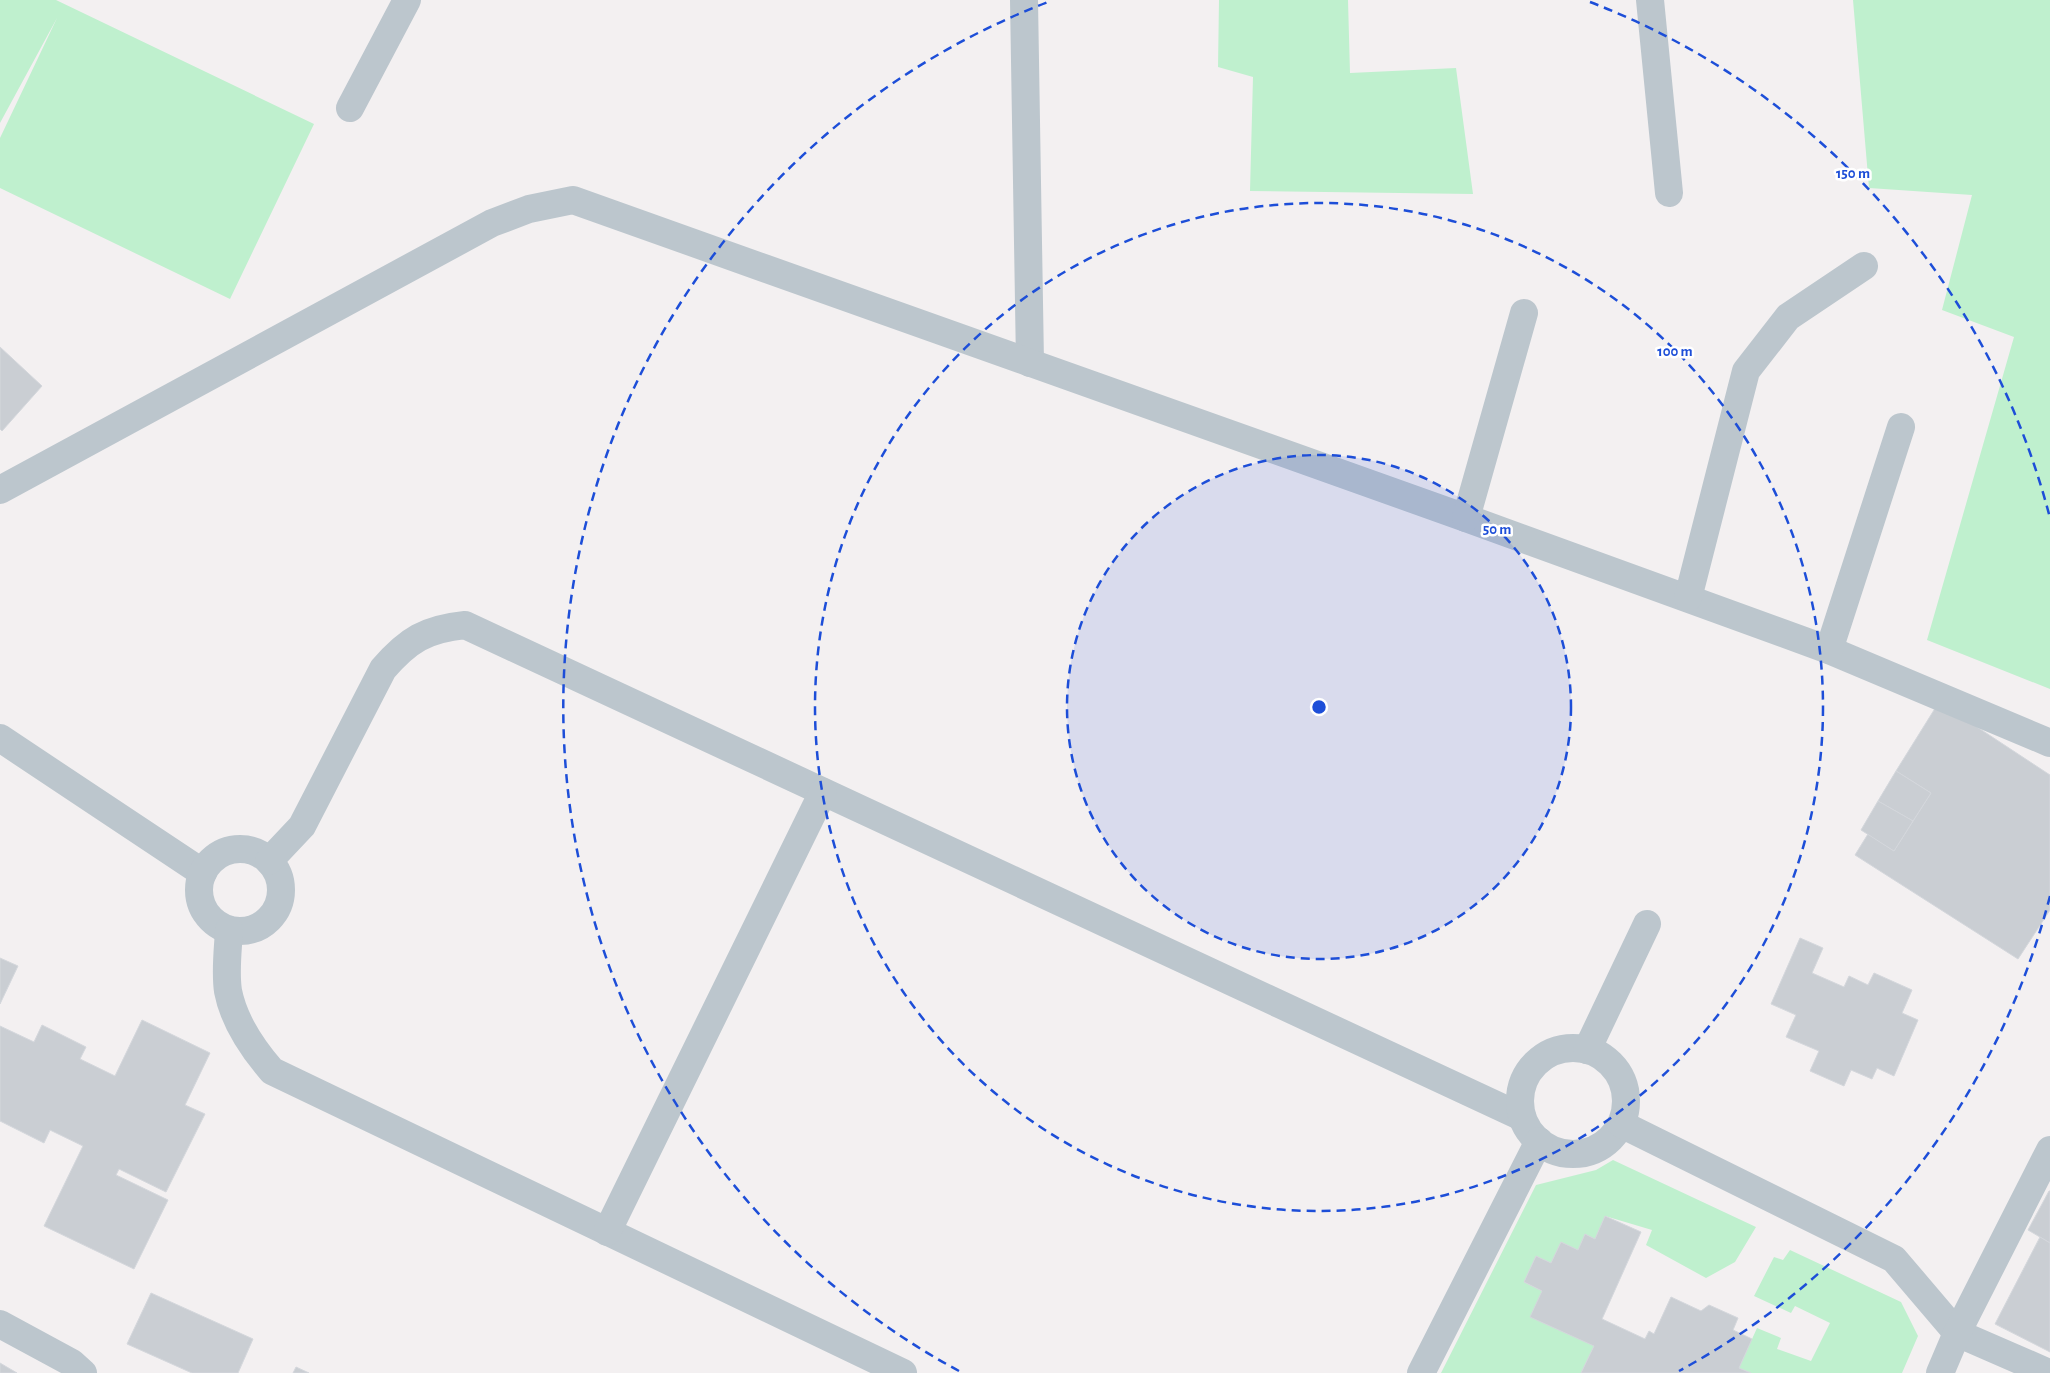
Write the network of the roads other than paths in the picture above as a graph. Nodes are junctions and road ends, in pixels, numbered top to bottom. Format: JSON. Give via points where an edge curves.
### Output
{"nodes":[{"id":1,"x":407,"y":0,"type":"edge"},
{"id":2,"x":1024,"y":0,"type":"edge"},
{"id":3,"x":1650,"y":0,"type":"edge"},
{"id":4,"x":350,"y":108,"type":"dead end"},
{"id":5,"x":1669,"y":193,"type":"dead end"},
{"id":6,"x":1864,"y":266,"type":"dead end"},
{"id":7,"x":1524,"y":313,"type":"dead end"},
{"id":8,"x":1030,"y":363,"type":"junction"},
{"id":9,"x":1901,"y":427,"type":"dead end"},
{"id":10,"x":0,"y":490,"type":"edge"},
{"id":11,"x":1466,"y":518,"type":"junction"},
{"id":12,"x":1688,"y":598,"type":"junction"},
{"id":13,"x":1828,"y":650,"type":"junction"},
{"id":14,"x":0,"y":738,"type":"edge"},
{"id":15,"x":2050,"y":743,"type":"edge"},
{"id":16,"x":824,"y":792,"type":"junction"},
{"id":17,"x":270,"y":861,"type":"junction"},
{"id":18,"x":203,"y":873,"type":"junction"},
{"id":19,"x":1647,"y":924,"type":"dead end"},
{"id":20,"x":229,"y":930,"type":"junction"},
{"id":21,"x":1587,"y":1050,"type":"junction"},
{"id":22,"x":1522,"y":1117,"type":"junction"},
{"id":23,"x":1621,"y":1124,"type":"junction"},
{"id":24,"x":1539,"y":1141,"type":"junction"},
{"id":25,"x":2050,"y":1150,"type":"edge"},
{"id":26,"x":607,"y":1232,"type":"junction"},
{"id":27,"x":0,"y":1324,"type":"edge"},
{"id":28,"x":1957,"y":1333,"type":"junction"},
{"id":29,"x":83,"y":1373,"type":"edge"},
{"id":30,"x":903,"y":1373,"type":"edge"},
{"id":31,"x":1421,"y":1373,"type":"edge"},
{"id":32,"x":1940,"y":1373,"type":"edge"},
{"id":33,"x":2049,"y":1373,"type":"edge"}],
"edges":[{"from":1,"to":4,"type":"street"},
{"from":2,"to":8,"type":"street"},
{"from":3,"to":5,"type":"street"},
{"from":6,"to":12,"type":"street","via":[[1788,317],[1746,371]]},
{"from":7,"to":11,"type":"street"},
{"from":8,"to":10,"type":"street","via":[[573,200],[529,209],[492,223]]},
{"from":8,"to":11,"type":"street"},
{"from":9,"to":13,"type":"street"},
{"from":11,"to":12,"type":"street"},
{"from":12,"to":13,"type":"street"},
{"from":13,"to":15,"type":"street"},
{"from":14,"to":18,"type":"street"},
{"from":16,"to":17,"type":"street","via":[[465,625],[434,630],[415,638],[398,652],[384,669],[302,826]]},
{"from":16,"to":22,"type":"street"},
{"from":16,"to":26,"type":"street"},
{"from":17,"to":18,"type":"street","via":[[258,853],[233,850],[220,854]]},
{"from":17,"to":20,"type":"street","via":[[281,884],[281,898],[276,910],[256,928]]},
{"from":18,"to":20,"type":"street","via":[[201,901],[216,924]]},
{"from":19,"to":21,"type":"street"},
{"from":20,"to":26,"type":"street","via":[[228,991],[248,1041],[272,1071]]},
{"from":21,"to":22,"type":"street","via":[[1561,1049],[1545,1055],[1532,1067],[1520,1100]]},
{"from":21,"to":23,"type":"street","via":[[1609,1061],[1619,1074],[1625,1090],[1626,1107]]},
{"from":22,"to":24,"type":"street"},
{"from":23,"to":24,"type":"street","via":[[1611,1138],[1596,1149],[1578,1154],[1560,1152]]},
{"from":23,"to":28,"type":"street","via":[[1894,1259]]},
{"from":24,"to":31,"type":"street"},
{"from":25,"to":28,"type":"street"},
{"from":26,"to":30,"type":"street"},
{"from":27,"to":29,"type":"street","via":[[72,1363]]},
{"from":28,"to":32,"type":"street"},
{"from":28,"to":33,"type":"street"}]}
